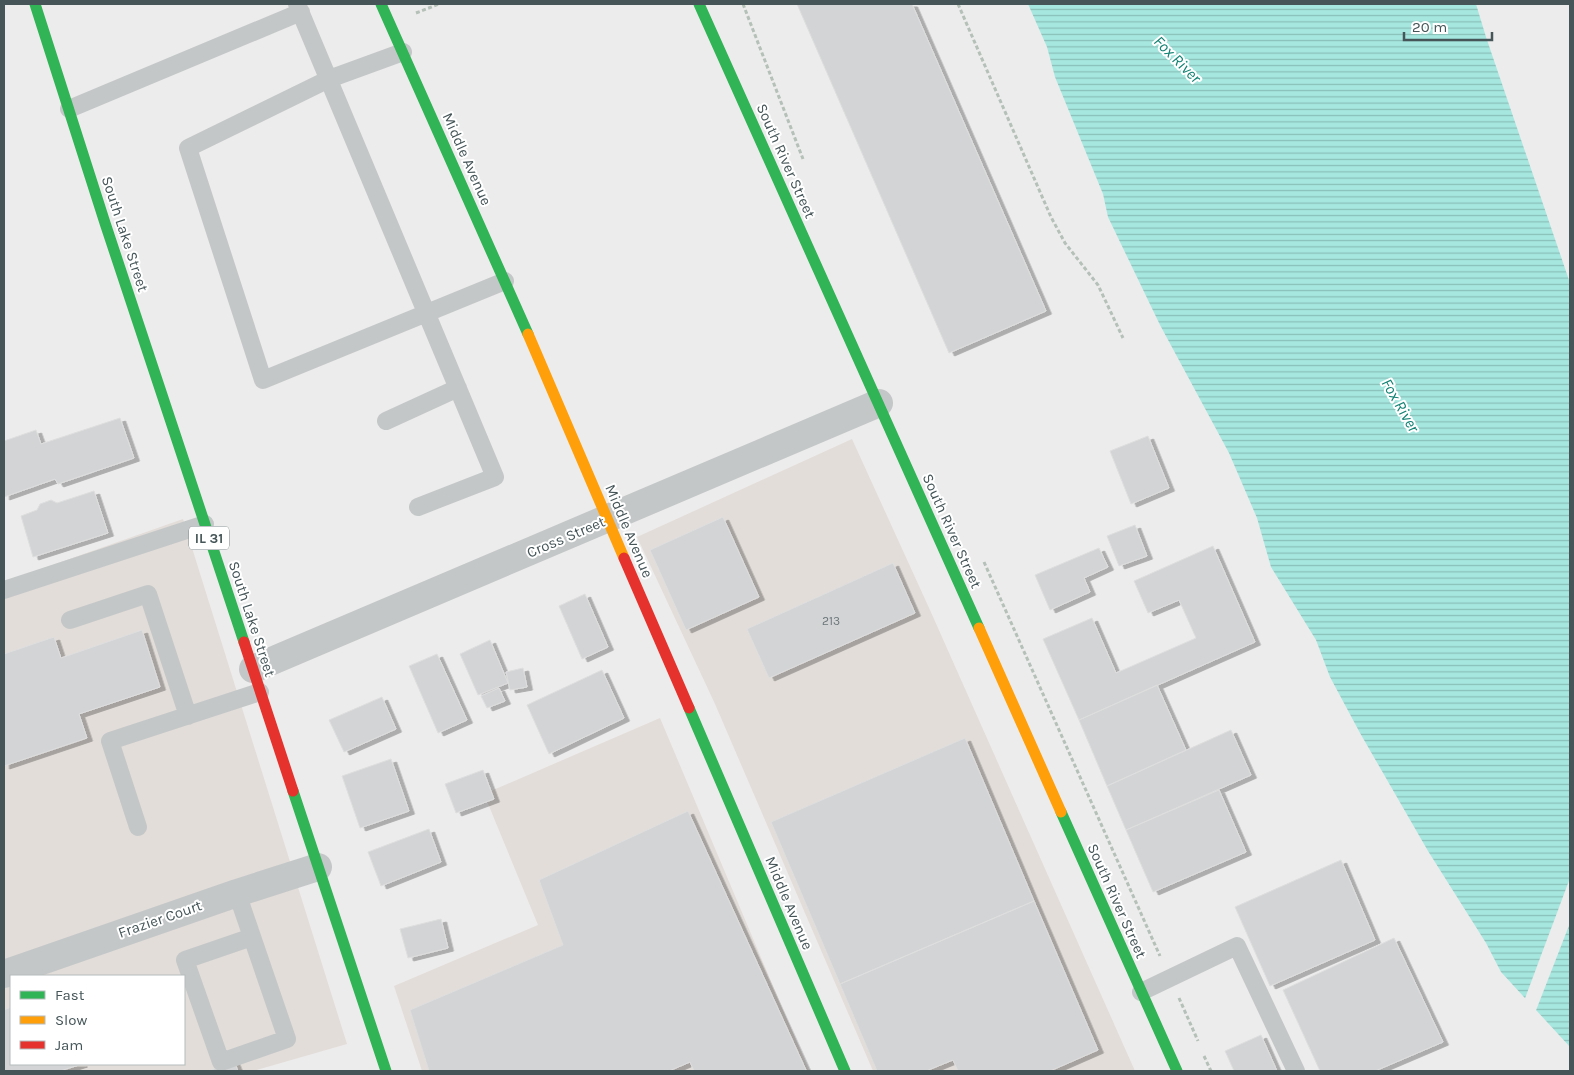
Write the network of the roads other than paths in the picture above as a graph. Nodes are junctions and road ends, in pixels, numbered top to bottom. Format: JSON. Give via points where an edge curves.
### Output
{"nodes":[{"id":1,"x":35,"y":4,"type":"edge"},
{"id":2,"x":381,"y":4,"type":"edge"},
{"id":3,"x":699,"y":4,"type":"edge"},
{"id":4,"x":299,"y":8,"type":"edge"},
{"id":5,"x":403,"y":52,"type":"junction"},
{"id":6,"x":329,"y":79,"type":"junction"},
{"id":7,"x":68,"y":109,"type":"junction"},
{"id":8,"x":505,"y":281,"type":"junction"},
{"id":9,"x":427,"y":313,"type":"junction"},
{"id":10,"x":458,"y":388,"type":"junction"},
{"id":11,"x":879,"y":403,"type":"junction"},
{"id":12,"x":386,"y":421,"type":"dead end"},
{"id":13,"x":418,"y":506,"type":"dead end"},
{"id":14,"x":608,"y":519,"type":"junction"},
{"id":15,"x":205,"y":524,"type":"junction"},
{"id":16,"x":4,"y":590,"type":"edge"},
{"id":17,"x":70,"y":620,"type":"dead end"},
{"id":18,"x":256,"y":681,"type":"junction"},
{"id":19,"x":188,"y":716,"type":"junction"},
{"id":20,"x":138,"y":827,"type":"dead end"},
{"id":21,"x":318,"y":867,"type":"junction"},
{"id":22,"x":237,"y":893,"type":"junction"},
{"id":23,"x":252,"y":937,"type":"junction"},
{"id":24,"x":4,"y":974,"type":"edge"},
{"id":25,"x":1141,"y":992,"type":"junction"},
{"id":26,"x":386,"y":1071,"type":"edge"},
{"id":27,"x":845,"y":1071,"type":"edge"},
{"id":28,"x":1177,"y":1071,"type":"edge"},
{"id":29,"x":1296,"y":1071,"type":"edge"}],
"edges":[{"from":1,"to":7,"type":"street","name":"South Lake Street","number":"IL 31"},
{"from":2,"to":5,"type":"street","name":"Middle Avenue"},
{"from":3,"to":11,"type":"street","name":"South River Street"},
{"from":4,"to":6,"type":"lane"},
{"from":4,"to":7,"type":"lane"},
{"from":5,"to":6,"type":"lane"},
{"from":5,"to":8,"type":"street","name":"Middle Avenue"},
{"from":6,"to":9,"type":"lane"},
{"from":6,"to":9,"type":"lane","via":[[188,148],[263,380]]},
{"from":7,"to":15,"type":"street","name":"South Lake Street","number":"IL 31"},
{"from":8,"to":9,"type":"lane"},
{"from":8,"to":14,"type":"street","name":"Middle Avenue"},
{"from":9,"to":10,"type":"lane"},
{"from":10,"to":12,"type":"lane"},
{"from":10,"to":13,"type":"lane","via":[[495,477]]},
{"from":11,"to":14,"type":"street","name":"Cross Street"},
{"from":11,"to":25,"type":"street","name":"South River Street"},
{"from":14,"to":18,"type":"street","name":"Cross Street"},
{"from":14,"to":27,"type":"street","name":"Middle Avenue"},
{"from":15,"to":16,"type":"lane"},
{"from":15,"to":18,"type":"street","name":"South Lake Street","number":"IL 31"},
{"from":17,"to":19,"type":"lane","via":[[148,594]]},
{"from":18,"to":19,"type":"lane"},
{"from":18,"to":21,"type":"street","name":"South Lake Street","number":"IL 31"},
{"from":19,"to":20,"type":"lane","via":[[110,741]]},
{"from":21,"to":22,"type":"street","name":"Frazier Court"},
{"from":21,"to":26,"type":"street","name":"South Lake Street","number":"IL 31"},
{"from":22,"to":23,"type":"lane"},
{"from":22,"to":24,"type":"street","name":"Frazier Court"},
{"from":23,"to":23,"type":"lane","via":[[288,1039],[221,1062],[185,960]]},
{"from":25,"to":28,"type":"street","name":"South River Street"},
{"from":25,"to":29,"type":"lane","via":[[1237,946]]}]}
